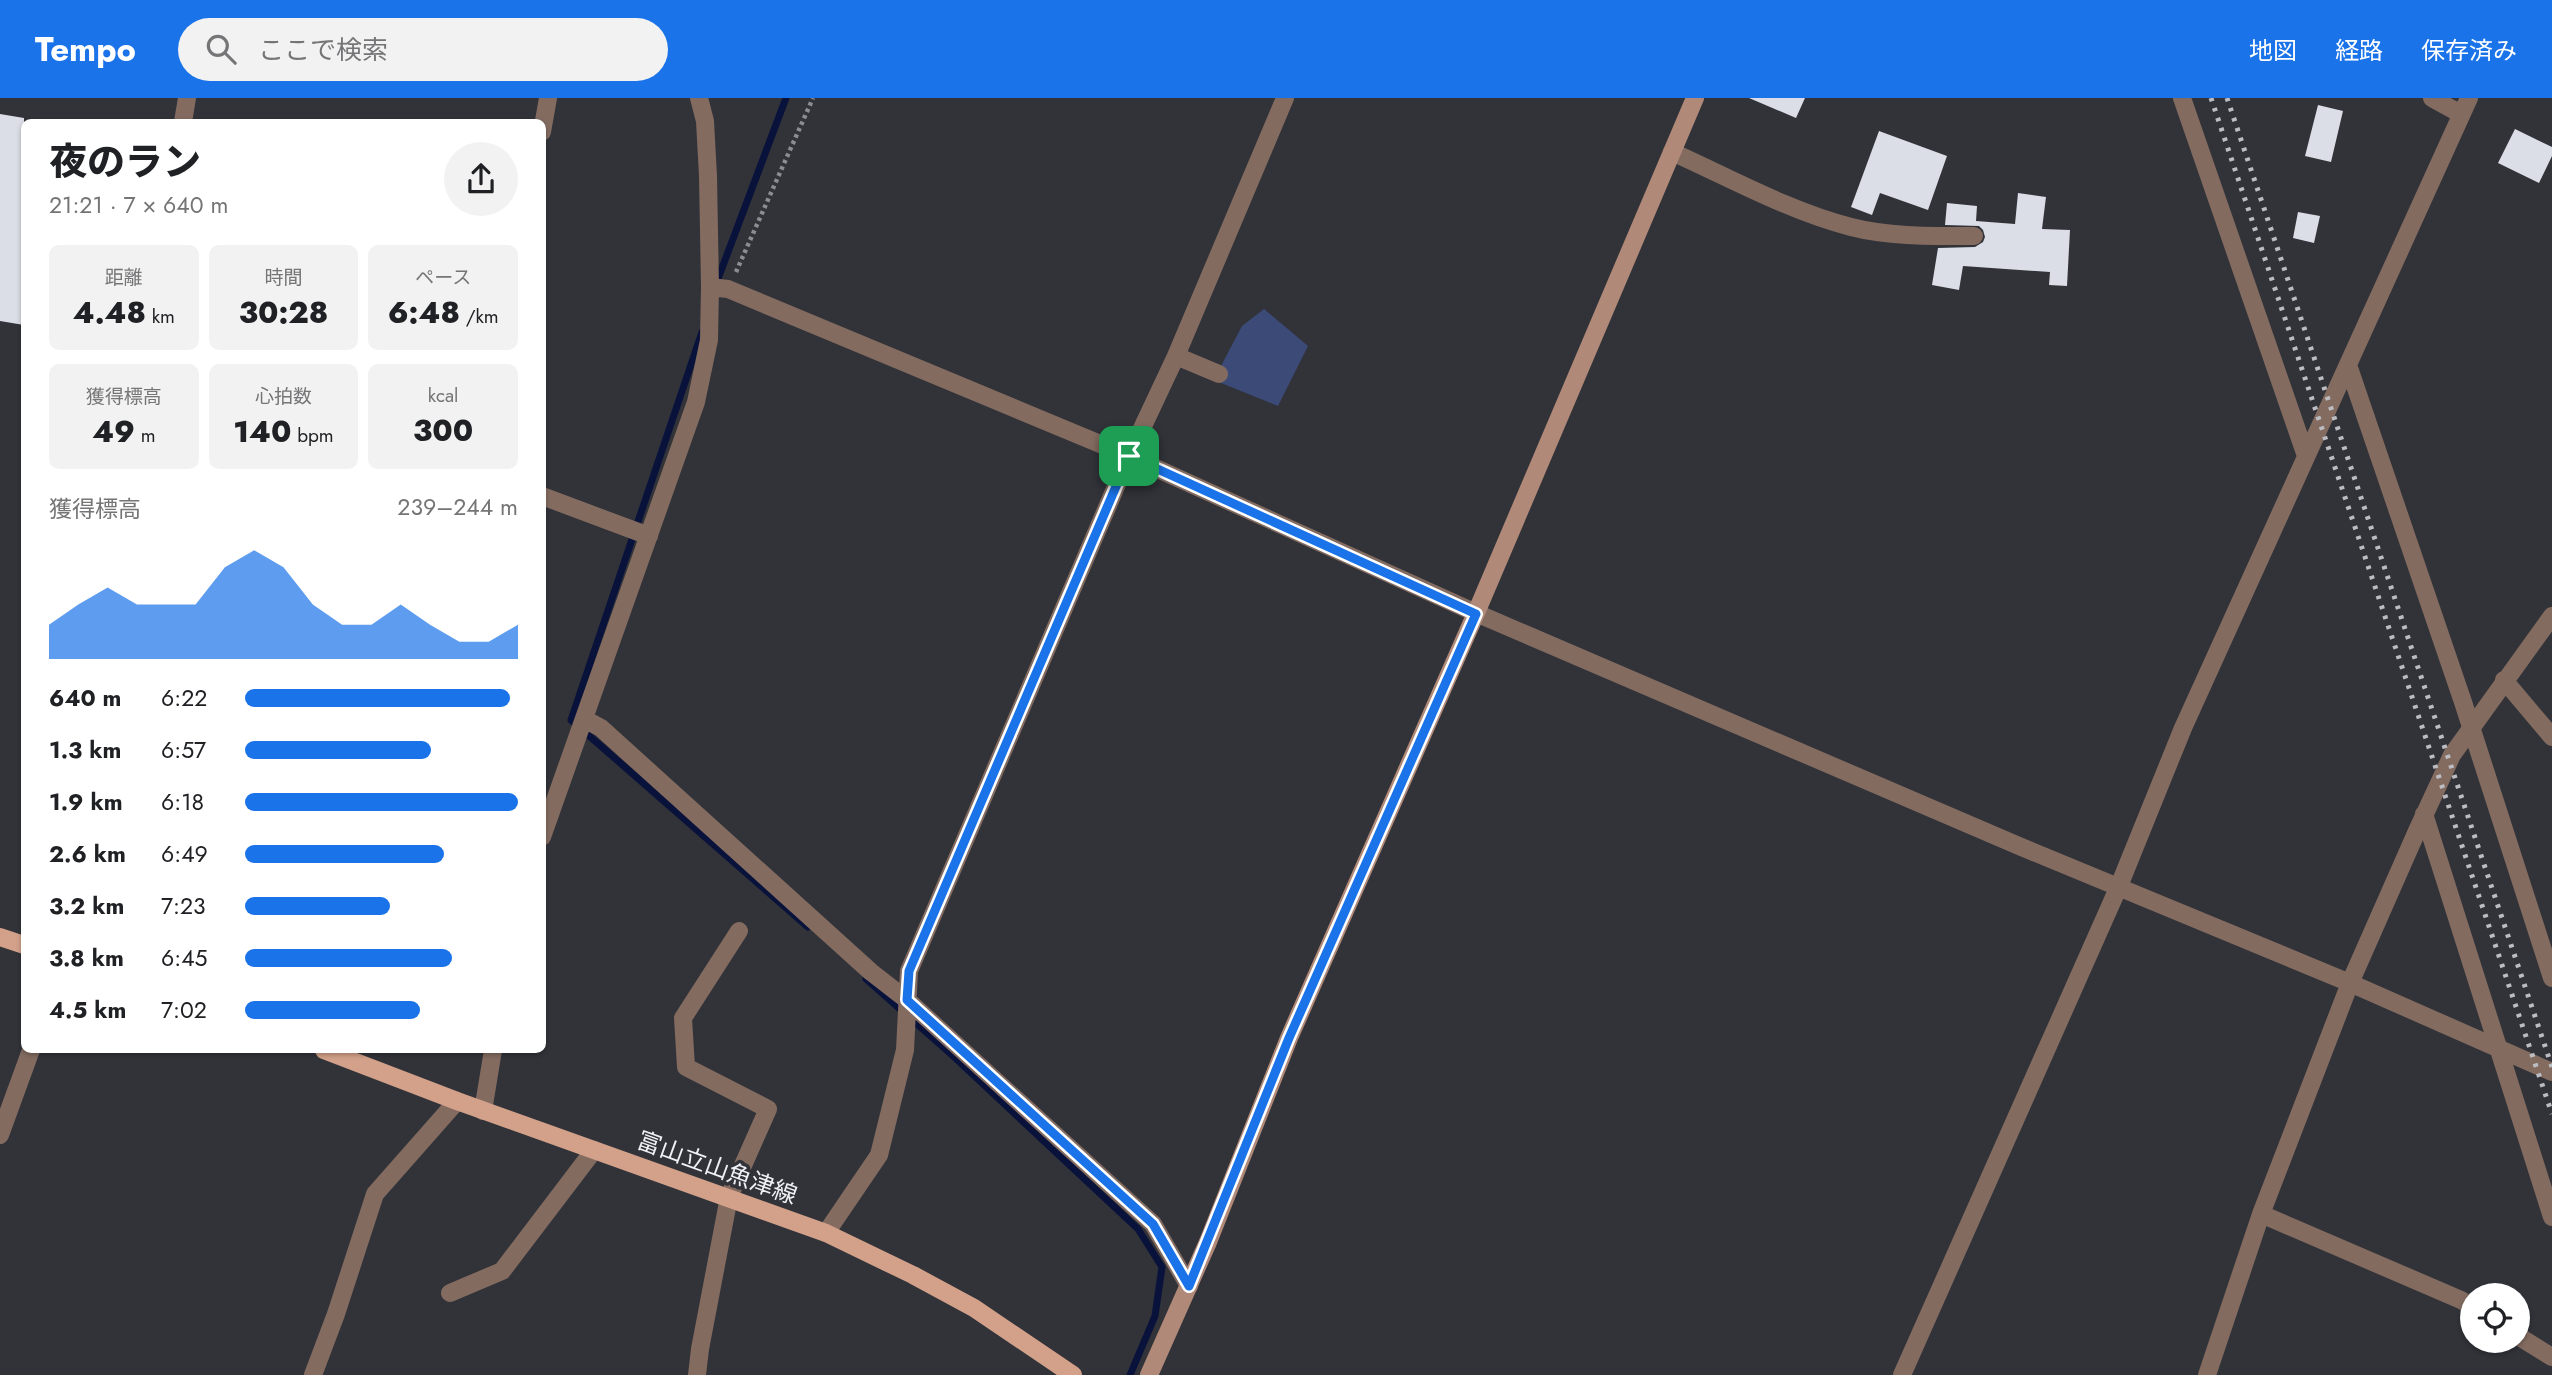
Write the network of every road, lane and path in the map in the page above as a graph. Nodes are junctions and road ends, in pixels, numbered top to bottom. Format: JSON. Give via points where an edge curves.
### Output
{"nodes":[{"id":1,"x":187,"y":98,"type":"edge"},
{"id":2,"x":548,"y":98,"type":"edge"},
{"id":3,"x":699,"y":98,"type":"edge"},
{"id":4,"x":813,"y":98,"type":"edge"},
{"id":5,"x":1285,"y":98,"type":"edge"},
{"id":6,"x":1695,"y":98,"type":"edge"},
{"id":7,"x":2182,"y":98,"type":"edge"},
{"id":8,"x":2432,"y":98,"type":"edge"},
{"id":9,"x":2465,"y":106,"type":"edge"},
{"id":10,"x":184,"y":119,"type":"edge"},
{"id":11,"x":544,"y":119,"type":"edge"},
{"id":12,"x":1672,"y":152,"type":"junction"},
{"id":13,"x":1974,"y":236,"type":"dead end"},
{"id":14,"x":719,"y":288,"type":"junction"},
{"id":15,"x":1176,"y":356,"type":"junction"},
{"id":16,"x":2348,"y":366,"type":"junction"},
{"id":17,"x":1219,"y":373,"type":"dead end"},
{"id":18,"x":1129,"y":456,"type":"junction"},
{"id":19,"x":2306,"y":456,"type":"junction"},
{"id":20,"x":546,"y":497,"type":"edge"},
{"id":21,"x":649,"y":536,"type":"junction"},
{"id":22,"x":1476,"y":614,"type":"junction"},
{"id":23,"x":2552,"y":616,"type":"edge"},
{"id":24,"x":2504,"y":680,"type":"junction"},
{"id":25,"x":586,"y":720,"type":"junction"},
{"id":26,"x":2470,"y":729,"type":"junction"},
{"id":27,"x":2552,"y":737,"type":"edge"},
{"id":28,"x":2424,"y":814,"type":"junction"},
{"id":29,"x":546,"y":826,"type":"edge"},
{"id":30,"x":2119,"y":886,"type":"junction"},
{"id":31,"x":739,"y":931,"type":"dead end"},
{"id":32,"x":0,"y":937,"type":"edge"},
{"id":33,"x":21,"y":944,"type":"edge"},
{"id":34,"x":2552,"y":978,"type":"edge"},
{"id":35,"x":2350,"y":983,"type":"junction"},
{"id":36,"x":907,"y":1000,"type":"junction"},
{"id":37,"x":2500,"y":1049,"type":"junction"},
{"id":38,"x":30,"y":1053,"type":"edge"},
{"id":39,"x":332,"y":1053,"type":"edge"},
{"id":40,"x":493,"y":1053,"type":"edge"},
{"id":41,"x":2552,"y":1072,"type":"edge"},
{"id":42,"x":457,"y":1101,"type":"junction"},
{"id":43,"x":483,"y":1111,"type":"junction"},
{"id":44,"x":0,"y":1135,"type":"edge"},
{"id":45,"x":594,"y":1150,"type":"junction"},
{"id":46,"x":729,"y":1197,"type":"junction"},
{"id":47,"x":2261,"y":1214,"type":"junction"},
{"id":48,"x":2552,"y":1217,"type":"edge"},
{"id":49,"x":826,"y":1233,"type":"junction"},
{"id":50,"x":1189,"y":1286,"type":"junction"},
{"id":51,"x":450,"y":1293,"type":"dead end"},
{"id":52,"x":2460,"y":1300,"type":"edge"},
{"id":53,"x":2530,"y":1343,"type":"edge"},
{"id":54,"x":2552,"y":1357,"type":"edge"},
{"id":55,"x":313,"y":1375,"type":"edge"},
{"id":56,"x":697,"y":1375,"type":"edge"},
{"id":57,"x":1073,"y":1375,"type":"edge"},
{"id":58,"x":1149,"y":1375,"type":"edge"},
{"id":59,"x":1902,"y":1375,"type":"edge"},
{"id":60,"x":2207,"y":1375,"type":"edge"}],
"edges":[{"from":1,"to":10,"type":"street"},
{"from":2,"to":11,"type":"street"},
{"from":3,"to":14,"type":"street","via":[[705,121]]},
{"from":4,"to":14,"type":"path"},
{"from":5,"to":15,"type":"street"},
{"from":6,"to":12,"type":"street"},
{"from":7,"to":19,"type":"street"},
{"from":8,"to":9,"type":"street"},
{"from":9,"to":16,"type":"street"},
{"from":12,"to":13,"type":"street","via":[[1817,218],[1920,236]]},
{"from":12,"to":22,"type":"street"},
{"from":14,"to":18,"type":"street"},
{"from":14,"to":21,"type":"street","via":[[696,402]]},
{"from":15,"to":17,"type":"street"},
{"from":15,"to":18,"type":"street"},
{"from":16,"to":19,"type":"street"},
{"from":16,"to":26,"type":"street"},
{"from":18,"to":22,"type":"street"},
{"from":18,"to":36,"type":"street","via":[[909,971]]},
{"from":19,"to":30,"type":"street","via":[[2183,728]]},
{"from":20,"to":21,"type":"street"},
{"from":21,"to":25,"type":"street"},
{"from":22,"to":30,"type":"street"},
{"from":22,"to":50,"type":"street","via":[[1289,1038]]},
{"from":23,"to":24,"type":"street"},
{"from":24,"to":26,"type":"street"},
{"from":24,"to":27,"type":"street"},
{"from":25,"to":29,"type":"street"},
{"from":25,"to":36,"type":"street","via":[[601,728]]},
{"from":26,"to":28,"type":"street"},
{"from":26,"to":34,"type":"street"},
{"from":28,"to":35,"type":"street"},
{"from":28,"to":37,"type":"street"},
{"from":30,"to":35,"type":"street"},
{"from":30,"to":59,"type":"street"},
{"from":31,"to":46,"type":"street","via":[[683,1018],[686,1067],[768,1109]]},
{"from":32,"to":33,"type":"main road"},
{"from":35,"to":37,"type":"street"},
{"from":35,"to":47,"type":"street"},
{"from":36,"to":49,"type":"street","via":[[905,1050],[879,1156]]},
{"from":36,"to":50,"type":"street","via":[[1153,1224]]},
{"from":37,"to":41,"type":"street"},
{"from":37,"to":48,"type":"street"},
{"from":38,"to":44,"type":"street"},
{"from":39,"to":42,"type":"main road","name":"富山立山魚津線"},
{"from":40,"to":43,"type":"street"},
{"from":42,"to":43,"type":"main road","name":"富山立山魚津線"},
{"from":42,"to":55,"type":"street","via":[[375,1194]]},
{"from":43,"to":45,"type":"main road","name":"富山立山魚津線"},
{"from":45,"to":46,"type":"main road","name":"富山立山魚津線"},
{"from":45,"to":51,"type":"street","via":[[502,1271]]},
{"from":46,"to":49,"type":"main road","name":"富山立山魚津線"},
{"from":46,"to":56,"type":"street"},
{"from":47,"to":52,"type":"street"},
{"from":47,"to":60,"type":"street"},
{"from":49,"to":57,"type":"main road","name":"富山立山魚津線","via":[[974,1308]]},
{"from":50,"to":58,"type":"street"},
{"from":53,"to":54,"type":"street"}]}
